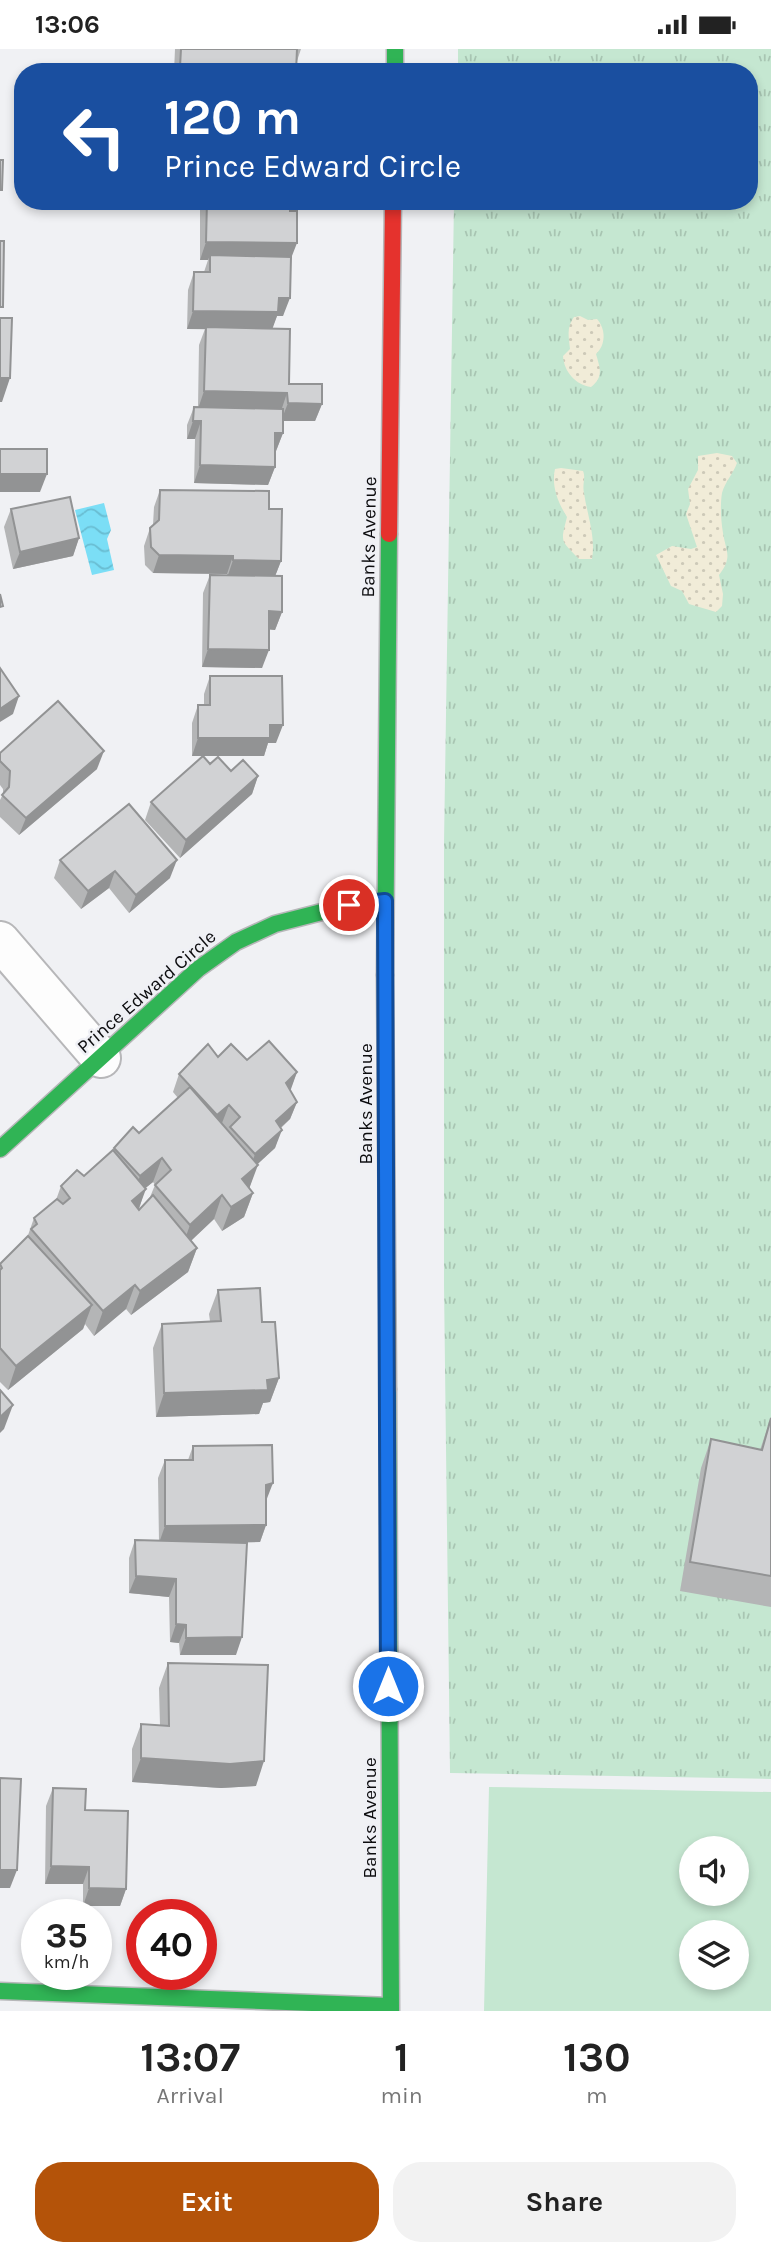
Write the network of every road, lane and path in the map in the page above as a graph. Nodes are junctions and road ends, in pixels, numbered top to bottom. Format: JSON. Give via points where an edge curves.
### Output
{"nodes":[{"id":1,"x":393,"y":210,"type":"edge"},
{"id":2,"x":385,"y":901,"type":"junction"},
{"id":3,"x":0,"y":941,"type":"edge"},
{"id":4,"x":101,"y":1058,"type":"junction"},
{"id":5,"x":0,"y":1149,"type":"edge"},
{"id":6,"x":0,"y":1990,"type":"edge"},
{"id":7,"x":390,"y":2009,"type":"edge"}],
"edges":[{"from":1,"to":2,"type":"street","name":"Banks Avenue"},
{"from":2,"to":4,"type":"street","name":"Prince Edward Circle","via":[[275,924],[236,941],[198,969]]},
{"from":2,"to":7,"type":"street","name":"Banks Avenue"},
{"from":3,"to":4,"type":"street"},
{"from":4,"to":5,"type":"street","name":"Prince Edward Circle"},
{"from":6,"to":7,"type":"street"}]}
